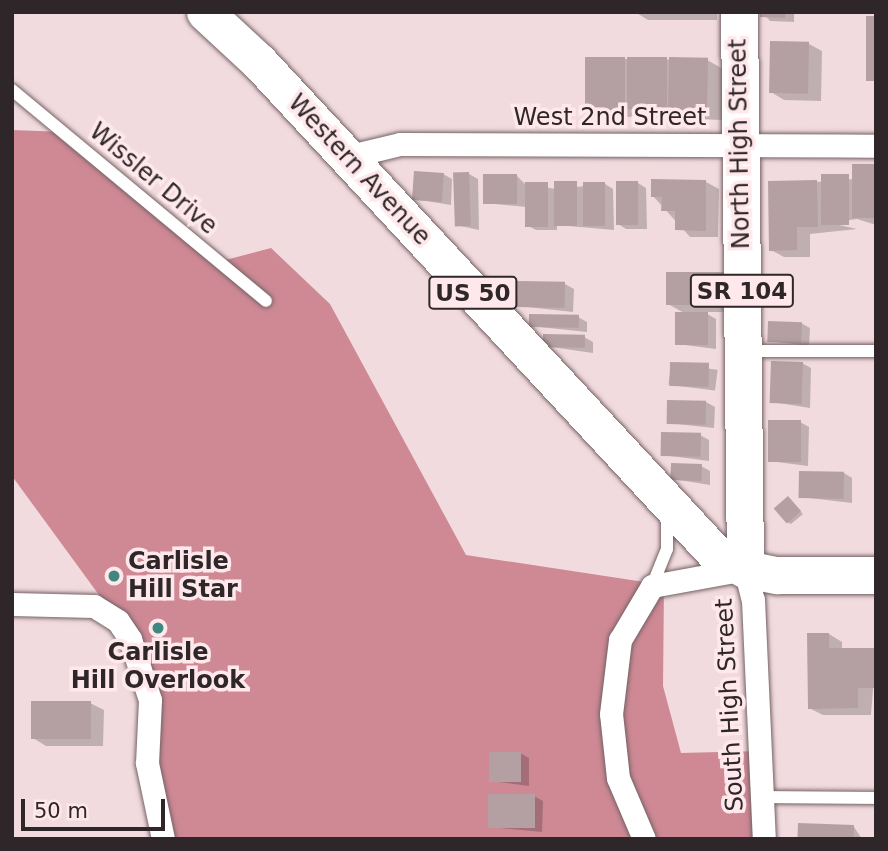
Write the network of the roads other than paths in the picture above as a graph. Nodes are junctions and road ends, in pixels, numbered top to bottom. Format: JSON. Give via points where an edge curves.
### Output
{"nodes":[{"id":1,"x":205,"y":12,"type":"edge"},
{"id":2,"x":739,"y":12,"type":"edge"},
{"id":3,"x":12,"y":90,"type":"edge"},
{"id":4,"x":739,"y":145,"type":"junction"},
{"id":5,"x":876,"y":146,"type":"edge"},
{"id":6,"x":346,"y":158,"type":"junction"},
{"id":7,"x":266,"y":301,"type":"dead end"},
{"id":8,"x":743,"y":351,"type":"junction"},
{"id":9,"x":876,"y":351,"type":"edge"},
{"id":10,"x":658,"y":491,"type":"junction"},
{"id":11,"x":745,"y":569,"type":"junction"},
{"id":12,"x":876,"y":575,"type":"edge"},
{"id":13,"x":652,"y":586,"type":"junction"},
{"id":14,"x":12,"y":604,"type":"edge"},
{"id":15,"x":762,"y":797,"type":"junction"},
{"id":16,"x":876,"y":798,"type":"edge"},
{"id":17,"x":163,"y":839,"type":"edge"},
{"id":18,"x":644,"y":839,"type":"edge"},
{"id":19,"x":764,"y":839,"type":"edge"}],
"edges":[{"from":1,"to":6,"type":"main road","name":"Western Avenue","number":"US 50"},
{"from":2,"to":4,"type":"main road","name":"North High Street","number":"SR 104"},
{"from":3,"to":7,"type":"lane","name":"Wissler Drive"},
{"from":4,"to":5,"type":"street","name":"West 2nd Street"},
{"from":4,"to":6,"type":"street","name":"West 2nd Street","via":[[400,144]]},
{"from":4,"to":8,"type":"main road","name":"North High Street","number":"SR 104"},
{"from":6,"to":10,"type":"main road","name":"Western Avenue","number":"US 50"},
{"from":8,"to":9,"type":"lane"},
{"from":8,"to":11,"type":"main road","name":"North High Street","number":"SR 104"},
{"from":10,"to":11,"type":"main road","name":"Western Avenue","number":"US 50","via":[[714,552]]},
{"from":10,"to":13,"type":"lane","via":[[670,528]]},
{"from":11,"to":12,"type":"main road","number":"US 50"},
{"from":11,"to":13,"type":"street"},
{"from":11,"to":15,"type":"street","name":"South High Street","via":[[753,600]]},
{"from":13,"to":18,"type":"street","via":[[620,640],[611,714],[618,778]]},
{"from":14,"to":17,"type":"street","via":[[94,606],[118,621],[130,639],[150,700],[147,763]]},
{"from":15,"to":16,"type":"lane"},
{"from":15,"to":19,"type":"street","name":"South High Street"}]}
